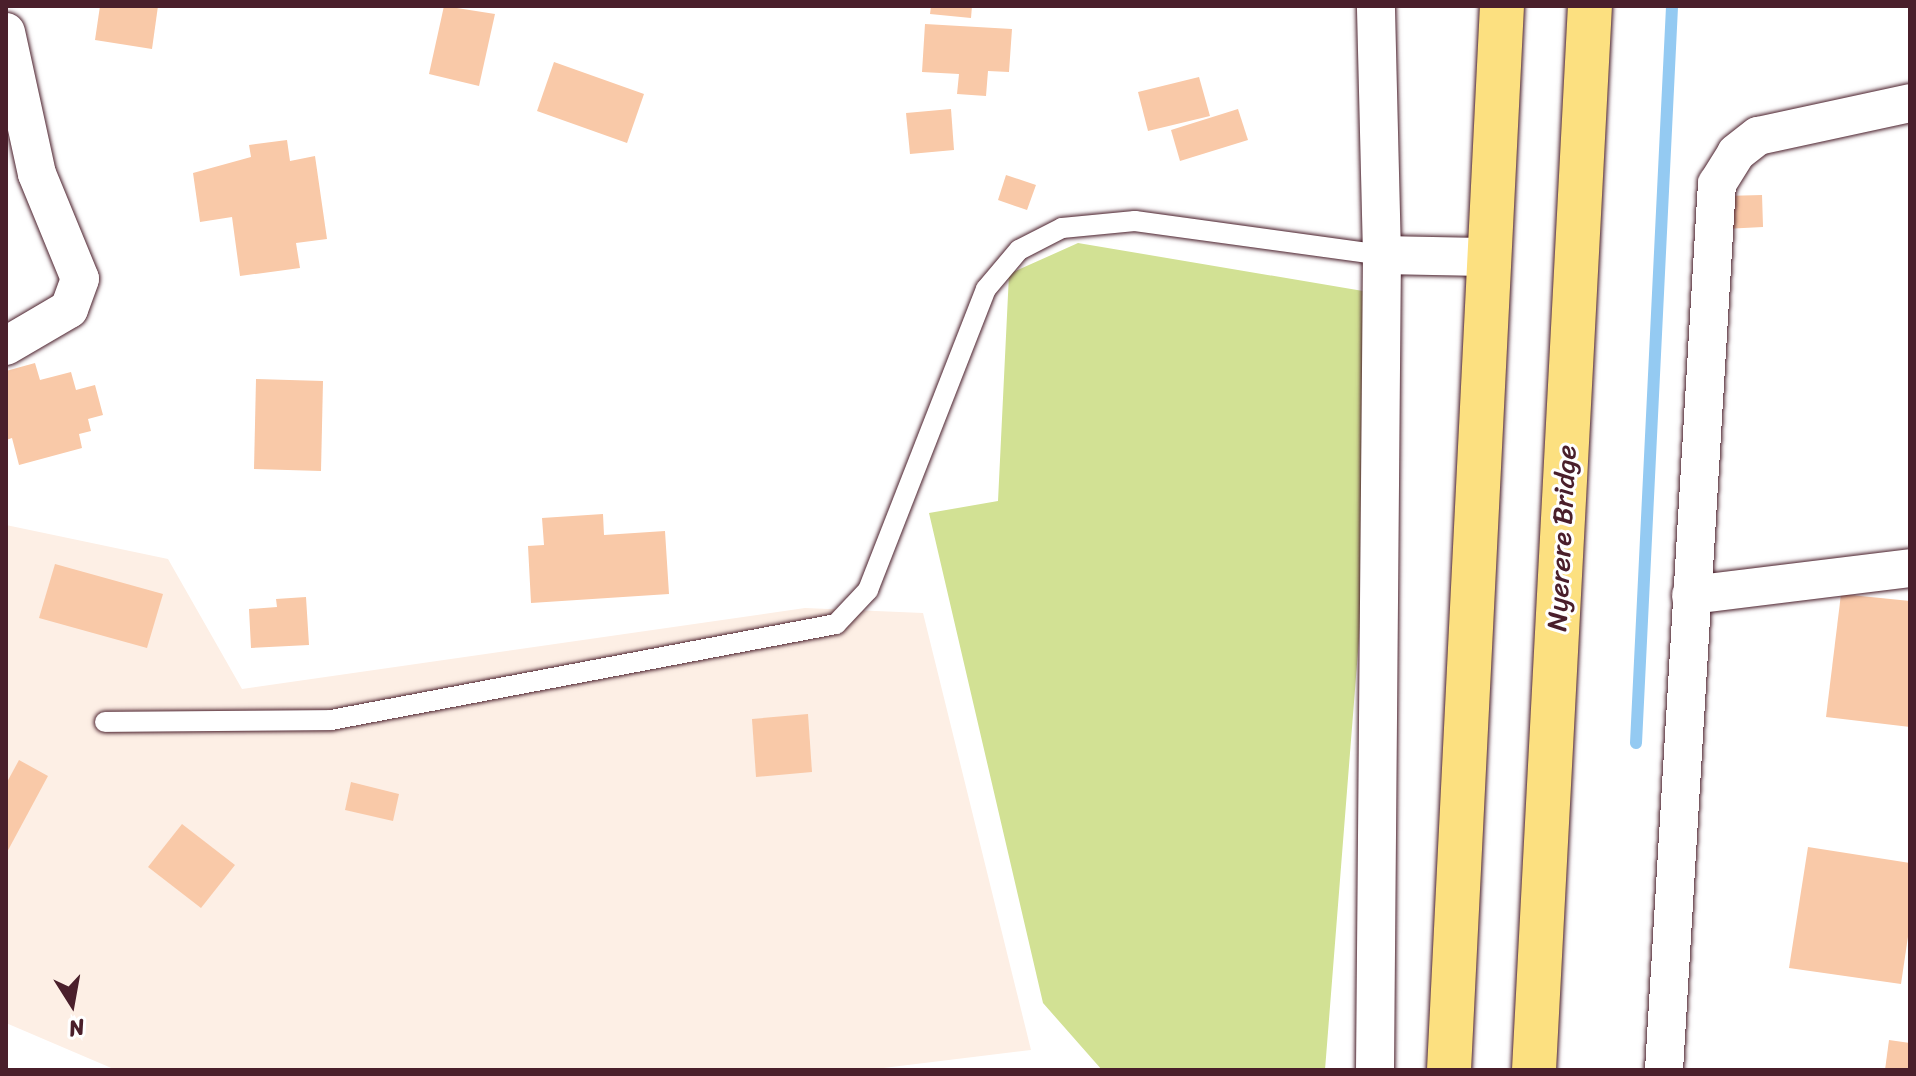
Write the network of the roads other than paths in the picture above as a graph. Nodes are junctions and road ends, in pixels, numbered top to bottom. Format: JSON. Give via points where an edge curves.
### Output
{"nodes":[{"id":1,"x":1376,"y":6,"type":"edge"},
{"id":2,"x":1502,"y":6,"type":"edge"},
{"id":3,"x":1590,"y":6,"type":"edge"},
{"id":4,"x":6,"y":32,"type":"edge"},
{"id":5,"x":1910,"y":103,"type":"edge"},
{"id":6,"x":1382,"y":255,"type":"junction"},
{"id":7,"x":1489,"y":257,"type":"junction"},
{"id":8,"x":6,"y":346,"type":"edge"},
{"id":9,"x":1910,"y":568,"type":"edge"},
{"id":10,"x":1691,"y":595,"type":"junction"},
{"id":11,"x":105,"y":722,"type":"dead end"},
{"id":12,"x":1375,"y":1070,"type":"edge"},
{"id":13,"x":1449,"y":1070,"type":"edge"},
{"id":14,"x":1534,"y":1070,"type":"edge"},
{"id":15,"x":1664,"y":1070,"type":"edge"}],
"edges":[{"from":1,"to":6,"type":"street"},
{"from":2,"to":7,"type":"main road"},
{"from":3,"to":14,"type":"main road","name":"Nyerere Bridge"},
{"from":4,"to":8,"type":"street","via":[[37,174],[80,279],[69,309]]},
{"from":5,"to":10,"type":"street","via":[[1758,136],[1736,153],[1717,184]]},
{"from":6,"to":7,"type":"street"},
{"from":6,"to":11,"type":"lane","via":[[1135,221],[1062,228],[1019,250],[986,289],[868,590],[836,624],[331,720]]},
{"from":6,"to":12,"type":"street"},
{"from":7,"to":13,"type":"main road"},
{"from":9,"to":10,"type":"street"},
{"from":10,"to":15,"type":"street"}]}
